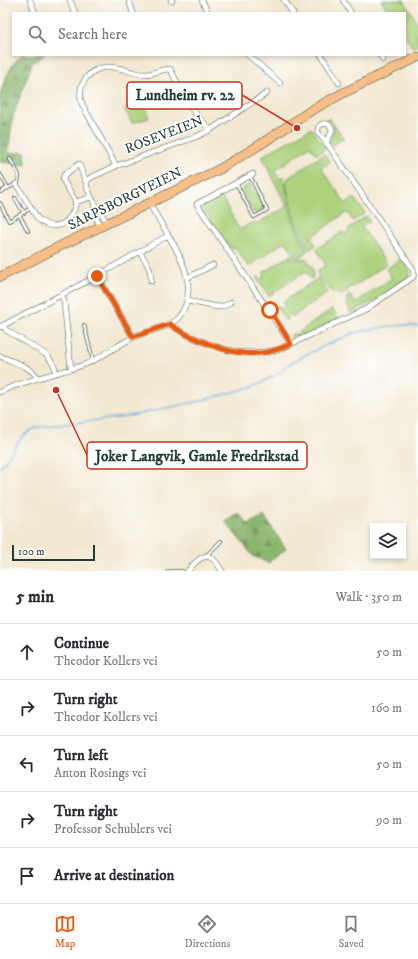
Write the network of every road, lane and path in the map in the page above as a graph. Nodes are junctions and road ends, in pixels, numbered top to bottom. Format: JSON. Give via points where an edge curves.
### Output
{"nodes":[{"id":1,"x":30,"y":0,"type":"edge"},
{"id":2,"x":70,"y":0,"type":"edge"},
{"id":3,"x":129,"y":0,"type":"edge"},
{"id":4,"x":202,"y":0,"type":"edge"},
{"id":5,"x":284,"y":0,"type":"edge"},
{"id":6,"x":343,"y":0,"type":"edge"},
{"id":7,"x":35,"y":12,"type":"edge"},
{"id":8,"x":75,"y":12,"type":"edge"},
{"id":9,"x":133,"y":12,"type":"edge"},
{"id":10,"x":208,"y":12,"type":"edge"},
{"id":11,"x":292,"y":12,"type":"edge"},
{"id":12,"x":351,"y":12,"type":"edge"},
{"id":13,"x":249,"y":56,"type":"edge"},
{"id":14,"x":322,"y":56,"type":"edge"},
{"id":15,"x":418,"y":57,"type":"edge"},
{"id":16,"x":280,"y":83,"type":"dead end"},
{"id":17,"x":339,"y":83,"type":"dead end"},
{"id":18,"x":267,"y":93,"type":"dead end"},
{"id":19,"x":210,"y":130,"type":"junction"},
{"id":20,"x":326,"y":142,"type":"dead end"},
{"id":21,"x":10,"y":159,"type":"dead end"},
{"id":22,"x":116,"y":166,"type":"junction"},
{"id":23,"x":0,"y":174,"type":"edge"},
{"id":24,"x":251,"y":175,"type":"joint"},
{"id":25,"x":86,"y":182,"type":"junction"},
{"id":26,"x":236,"y":183,"type":"junction"},
{"id":27,"x":16,"y":184,"type":"junction"},
{"id":28,"x":8,"y":188,"type":"junction"},
{"id":29,"x":0,"y":192,"type":"edge"},
{"id":30,"x":91,"y":197,"type":"junction"},
{"id":31,"x":15,"y":198,"type":"dead end"},
{"id":32,"x":76,"y":202,"type":"junction"},
{"id":33,"x":148,"y":202,"type":"junction"},
{"id":34,"x":0,"y":203,"type":"edge"},
{"id":35,"x":31,"y":208,"type":"junction"},
{"id":36,"x":24,"y":213,"type":"junction"},
{"id":37,"x":19,"y":216,"type":"junction"},
{"id":38,"x":104,"y":224,"type":"junction"},
{"id":39,"x":28,"y":231,"type":"dead end"},
{"id":40,"x":167,"y":236,"type":"junction"},
{"id":41,"x":140,"y":252,"type":"junction"},
{"id":42,"x":213,"y":265,"type":"dead end"},
{"id":43,"x":97,"y":276,"type":"junction"},
{"id":44,"x":0,"y":277,"type":"edge"},
{"id":45,"x":187,"y":278,"type":"junction"},
{"id":46,"x":151,"y":281,"type":"dead end"},
{"id":47,"x":62,"y":294,"type":"junction"},
{"id":48,"x":187,"y":301,"type":"junction"},
{"id":49,"x":231,"y":302,"type":"dead end"},
{"id":50,"x":170,"y":324,"type":"junction"},
{"id":51,"x":84,"y":325,"type":"dead end"},
{"id":52,"x":1,"y":326,"type":"edge"},
{"id":53,"x":133,"y":337,"type":"junction"},
{"id":54,"x":291,"y":344,"type":"junction"},
{"id":55,"x":0,"y":356,"type":"edge"},
{"id":56,"x":94,"y":361,"type":"junction"},
{"id":57,"x":72,"y":368,"type":"junction"},
{"id":58,"x":56,"y":373,"type":"junction"},
{"id":59,"x":38,"y":378,"type":"junction"},
{"id":60,"x":0,"y":392,"type":"edge"},
{"id":61,"x":221,"y":541,"type":"dead end"},
{"id":62,"x":206,"y":556,"type":"junction"},
{"id":63,"x":168,"y":571,"type":"edge"},
{"id":64,"x":182,"y":571,"type":"edge"},
{"id":65,"x":188,"y":571,"type":"edge"},
{"id":66,"x":222,"y":571,"type":"edge"}],
"edges":[{"from":1,"to":7,"type":"street"},
{"from":2,"to":8,"type":"street"},
{"from":3,"to":9,"type":"street"},
{"from":4,"to":10,"type":"street"},
{"from":5,"to":11,"type":"street"},
{"from":6,"to":12,"type":"street"},
{"from":13,"to":16,"type":"street"},
{"from":14,"to":17,"type":"street"},
{"from":15,"to":33,"type":"highway","name":"SARPSBORGVEIEN","via":[[312,110],[220,169]]},
{"from":18,"to":19,"type":"street","name":"ROSEVEIEN"},
{"from":19,"to":22,"type":"street","name":"ROSEVEIEN"},
{"from":19,"to":22,"type":"street","via":[[191,108],[170,69],[143,74],[110,67],[95,71],[85,78],[80,96]]},
{"from":20,"to":54,"type":"street","via":[[400,249],[414,274],[408,281],[366,309]]},
{"from":21,"to":27,"type":"lane","via":[[19,175]]},
{"from":22,"to":25,"type":"street","name":"ROSEVEIEN"},
{"from":23,"to":28,"type":"lane"},
{"from":24,"to":26,"type":"street"},
{"from":24,"to":26,"type":"lane","via":[[267,210],[254,217]]},
{"from":25,"to":30,"type":"street"},
{"from":25,"to":32,"type":"street","via":[[79,164],[64,175],[63,180]]},
{"from":26,"to":54,"type":"street","via":[[197,204]]},
{"from":27,"to":28,"type":"lane"},
{"from":27,"to":35,"type":"street"},
{"from":28,"to":29,"type":"lane"},
{"from":30,"to":32,"type":"street"},
{"from":30,"to":38,"type":"street","via":[[96,218]]},
{"from":31,"to":36,"type":"lane"},
{"from":32,"to":35,"type":"street","via":[[68,220],[56,226],[43,223]]},
{"from":33,"to":38,"type":"highway","name":"SARPSBORGVEIEN"},
{"from":33,"to":40,"type":"street"},
{"from":34,"to":37,"type":"lane","via":[[9,221]]},
{"from":35,"to":36,"type":"lane"},
{"from":36,"to":37,"type":"lane"},
{"from":37,"to":39,"type":"lane"},
{"from":38,"to":44,"type":"highway","name":"SARPSBORGVEIEN"},
{"from":40,"to":41,"type":"street"},
{"from":40,"to":45,"type":"street"},
{"from":41,"to":43,"type":"street"},
{"from":41,"to":46,"type":"street","via":[[149,266]]},
{"from":42,"to":45,"type":"street"},
{"from":43,"to":47,"type":"street"},
{"from":43,"to":53,"type":"street"},
{"from":45,"to":48,"type":"street"},
{"from":47,"to":52,"type":"street"},
{"from":47,"to":57,"type":"street"},
{"from":48,"to":49,"type":"street","via":[[218,307]]},
{"from":48,"to":50,"type":"street","via":[[178,318]]},
{"from":50,"to":53,"type":"street"},
{"from":50,"to":54,"type":"street","via":[[179,331],[212,346],[235,352],[253,354],[278,350]]},
{"from":51,"to":56,"type":"lane"},
{"from":52,"to":58,"type":"street","via":[[47,355]]},
{"from":53,"to":56,"type":"street"},
{"from":55,"to":59,"type":"street","via":[[27,368]]},
{"from":56,"to":57,"type":"street"},
{"from":57,"to":58,"type":"street"},
{"from":58,"to":59,"type":"street"},
{"from":59,"to":60,"type":"street"},
{"from":61,"to":62,"type":"lane"},
{"from":62,"to":65,"type":"street","via":[[197,560]]},
{"from":62,"to":66,"type":"street","via":[[214,560]]},
{"from":63,"to":64,"type":"lane"}]}
